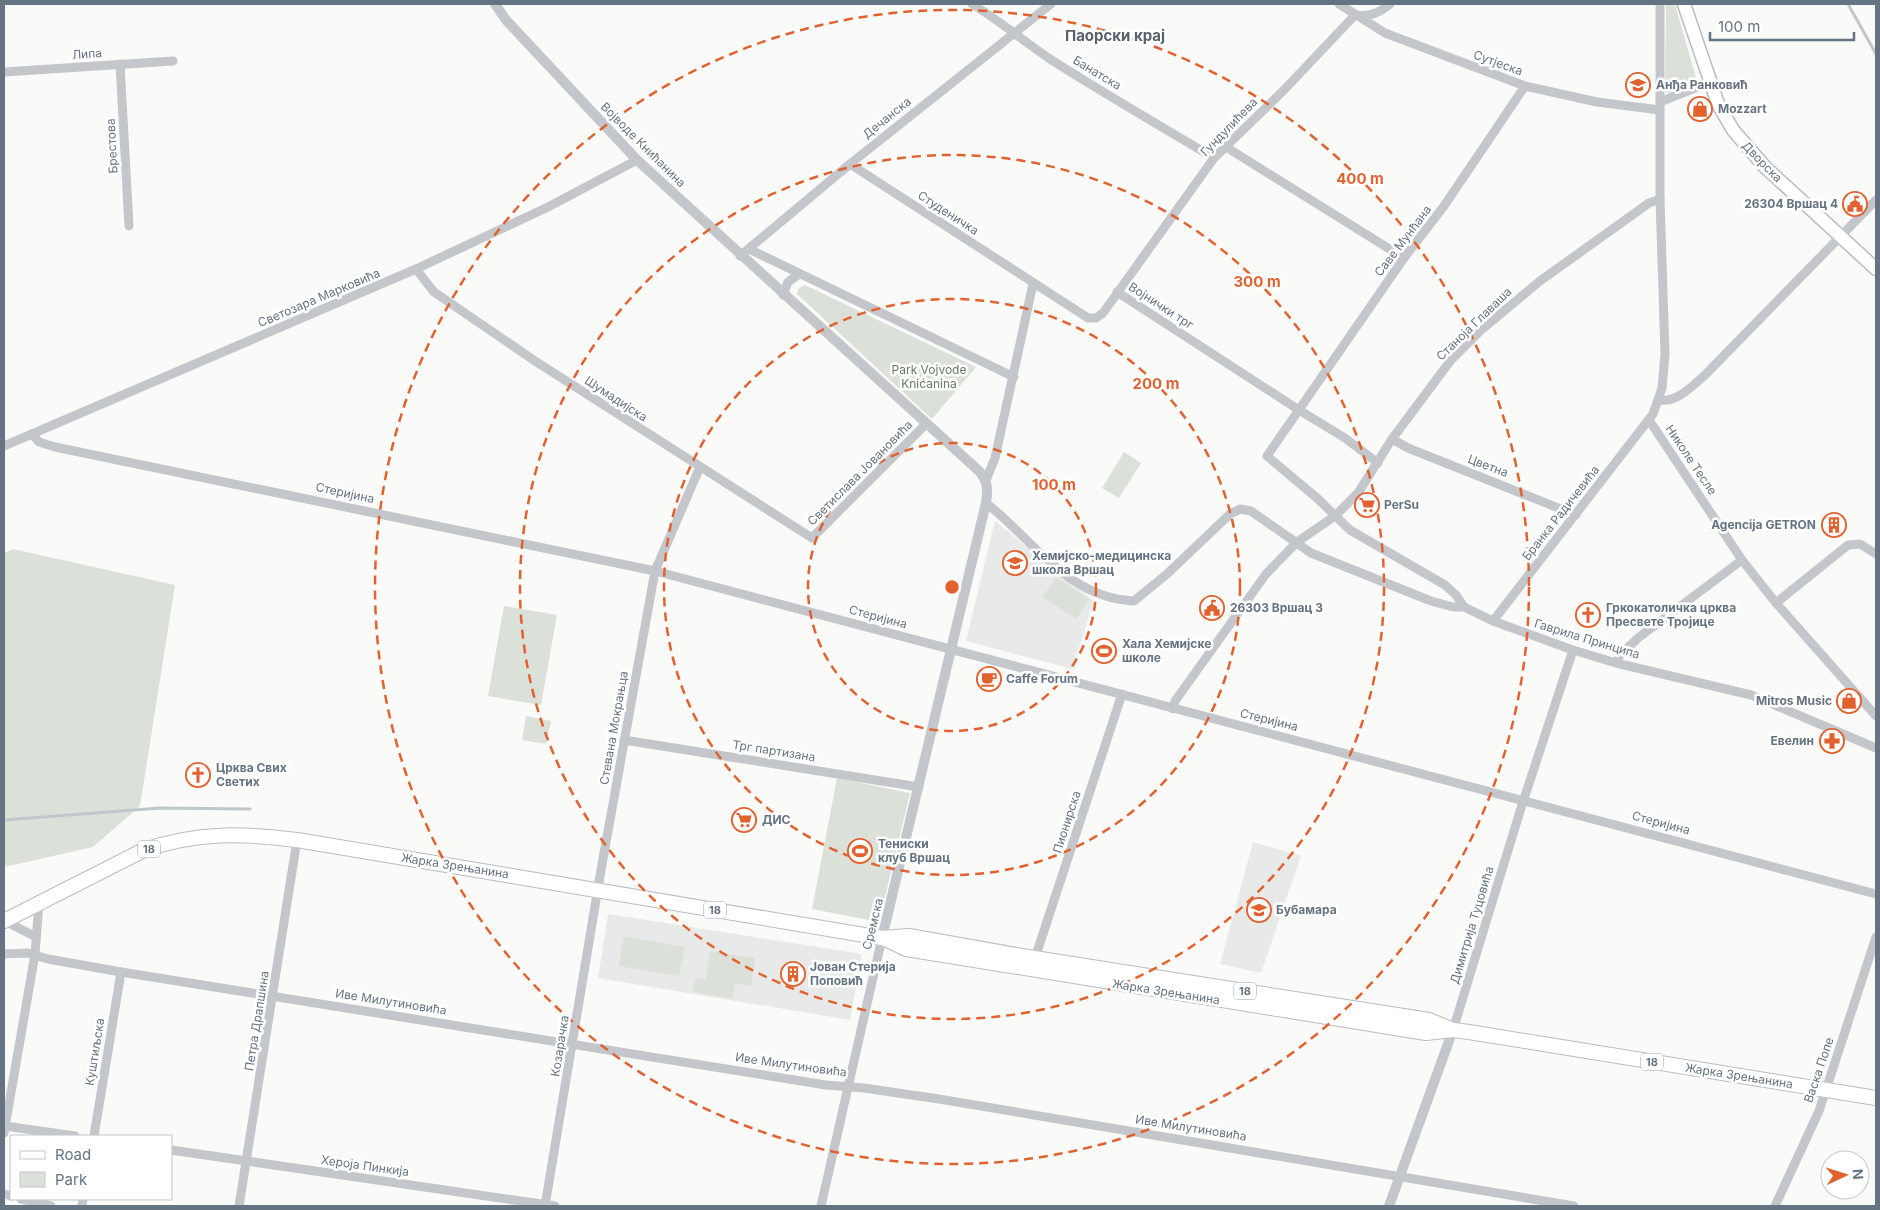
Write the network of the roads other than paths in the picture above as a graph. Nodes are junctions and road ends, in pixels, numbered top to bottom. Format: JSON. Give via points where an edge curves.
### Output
{"nodes":[{"id":1,"x":495,"y":4,"type":"edge"},
{"id":2,"x":972,"y":4,"type":"edge"},
{"id":3,"x":1051,"y":4,"type":"edge"},
{"id":4,"x":1339,"y":4,"type":"edge"},
{"id":5,"x":1390,"y":4,"type":"edge"},
{"id":6,"x":1660,"y":4,"type":"edge"},
{"id":7,"x":1684,"y":4,"type":"edge"},
{"id":8,"x":1379,"y":13,"type":"junction"},
{"id":9,"x":1355,"y":15,"type":"junction"},
{"id":10,"x":1376,"y":29,"type":"junction"},
{"id":11,"x":1014,"y":32,"type":"junction"},
{"id":12,"x":172,"y":61,"type":"dead end"},
{"id":13,"x":120,"y":64,"type":"junction"},
{"id":14,"x":4,"y":72,"type":"edge"},
{"id":15,"x":1710,"y":82,"type":"junction"},
{"id":16,"x":1525,"y":86,"type":"junction"},
{"id":17,"x":1660,"y":106,"type":"junction"},
{"id":18,"x":1226,"y":147,"type":"junction"},
{"id":19,"x":1214,"y":158,"type":"junction"},
{"id":20,"x":638,"y":160,"type":"junction"},
{"id":21,"x":850,"y":164,"type":"junction"},
{"id":22,"x":1660,"y":199,"type":"junction"},
{"id":23,"x":1876,"y":200,"type":"edge"},
{"id":24,"x":129,"y":226,"type":"dead end"},
{"id":25,"x":1840,"y":238,"type":"junction"},
{"id":26,"x":745,"y":252,"type":"junction"},
{"id":27,"x":1404,"y":258,"type":"junction"},
{"id":28,"x":1876,"y":268,"type":"edge"},
{"id":29,"x":416,"y":269,"type":"junction"},
{"id":30,"x":799,"y":274,"type":"junction"},
{"id":31,"x":1033,"y":284,"type":"junction"},
{"id":32,"x":1117,"y":292,"type":"junction"},
{"id":33,"x":783,"y":295,"type":"junction"},
{"id":34,"x":1014,"y":377,"type":"junction"},
{"id":35,"x":1659,"y":400,"type":"junction"},
{"id":36,"x":1298,"y":410,"type":"junction"},
{"id":37,"x":1649,"y":420,"type":"junction"},
{"id":38,"x":926,"y":424,"type":"junction"},
{"id":39,"x":32,"y":434,"type":"junction"},
{"id":40,"x":1392,"y":439,"type":"junction"},
{"id":41,"x":4,"y":446,"type":"edge"},
{"id":42,"x":1378,"y":463,"type":"junction"},
{"id":43,"x":700,"y":467,"type":"junction"},
{"id":44,"x":986,"y":480,"type":"junction"},
{"id":45,"x":986,"y":503,"type":"junction"},
{"id":46,"x":1576,"y":515,"type":"junction"},
{"id":47,"x":1334,"y":516,"type":"junction"},
{"id":48,"x":812,"y":538,"type":"joint"},
{"id":49,"x":1297,"y":542,"type":"junction"},
{"id":50,"x":1876,"y":554,"type":"edge"},
{"id":51,"x":1742,"y":560,"type":"junction"},
{"id":52,"x":655,"y":571,"type":"junction"},
{"id":53,"x":1776,"y":603,"type":"junction"},
{"id":54,"x":1464,"y":607,"type":"junction"},
{"id":55,"x":1493,"y":621,"type":"junction"},
{"id":56,"x":951,"y":649,"type":"junction"},
{"id":57,"x":1573,"y":650,"type":"junction"},
{"id":58,"x":1616,"y":663,"type":"junction"},
{"id":59,"x":1122,"y":694,"type":"junction"},
{"id":60,"x":1173,"y":708,"type":"junction"},
{"id":61,"x":1876,"y":716,"type":"edge"},
{"id":62,"x":624,"y":740,"type":"junction"},
{"id":63,"x":1876,"y":748,"type":"edge"},
{"id":64,"x":919,"y":787,"type":"junction"},
{"id":65,"x":1524,"y":799,"type":"junction"},
{"id":66,"x":297,"y":840,"type":"junction"},
{"id":67,"x":597,"y":890,"type":"junction"},
{"id":68,"x":1876,"y":894,"type":"edge"},
{"id":69,"x":39,"y":903,"type":"junction"},
{"id":70,"x":4,"y":921,"type":"edge"},
{"id":71,"x":36,"y":937,"type":"junction"},
{"id":72,"x":1876,"y":937,"type":"edge"},
{"id":73,"x":882,"y":938,"type":"junction"},
{"id":74,"x":4,"y":954,"type":"edge"},
{"id":75,"x":35,"y":954,"type":"junction"},
{"id":76,"x":1035,"y":958,"type":"junction"},
{"id":77,"x":121,"y":972,"type":"junction"},
{"id":78,"x":273,"y":996,"type":"junction"},
{"id":79,"x":1454,"y":1030,"type":"junction"},
{"id":80,"x":573,"y":1044,"type":"junction"},
{"id":81,"x":849,"y":1086,"type":"junction"},
{"id":82,"x":1826,"y":1090,"type":"junction"},
{"id":83,"x":1876,"y":1098,"type":"edge"},
{"id":84,"x":4,"y":1129,"type":"edge"},
{"id":85,"x":66,"y":1135,"type":"edge"},
{"id":86,"x":94,"y":1135,"type":"edge"},
{"id":87,"x":172,"y":1150,"type":"edge"},
{"id":88,"x":247,"y":1162,"type":"junction"},
{"id":89,"x":1399,"y":1176,"type":"junction"},
{"id":90,"x":25,"y":1200,"type":"edge"},
{"id":91,"x":51,"y":1206,"type":"edge"},
{"id":92,"x":240,"y":1206,"type":"edge"},
{"id":93,"x":545,"y":1206,"type":"edge"},
{"id":94,"x":555,"y":1206,"type":"edge"},
{"id":95,"x":821,"y":1206,"type":"edge"},
{"id":96,"x":1389,"y":1206,"type":"edge"},
{"id":97,"x":1574,"y":1206,"type":"edge"},
{"id":98,"x":1775,"y":1206,"type":"edge"}],
"edges":[{"from":1,"to":20,"type":"street","name":"Војводе Книћанина","via":[[506,20]]},
{"from":2,"to":11,"type":"street","name":"Банатска"},
{"from":3,"to":11,"type":"street","name":"Дечанска"},
{"from":4,"to":9,"type":"street","name":"Сутјеска"},
{"from":5,"to":8,"type":"street"},
{"from":6,"to":17,"type":"street","name":"Николе Тесле"},
{"from":7,"to":15,"type":"main road","name":"Дворска"},
{"from":8,"to":9,"type":"street"},
{"from":8,"to":10,"type":"street"},
{"from":9,"to":10,"type":"street","name":"Сутјеска"},
{"from":9,"to":18,"type":"street","name":"Гундулићева"},
{"from":10,"to":16,"type":"street","name":"Сутјеска"},
{"from":11,"to":19,"type":"street","name":"Банатска","via":[[1052,60]]},
{"from":11,"to":21,"type":"street","name":"Дечанска"},
{"from":12,"to":13,"type":"street","name":"Липа"},
{"from":13,"to":14,"type":"street","name":"Липа"},
{"from":13,"to":24,"type":"street","name":"Брестова"},
{"from":15,"to":17,"type":"street"},
{"from":15,"to":25,"type":"main road","name":"Дворска","via":[[1725,118],[1748,148]]},
{"from":16,"to":17,"type":"street","name":"Сутјеска","via":[[1597,102]]},
{"from":16,"to":27,"type":"street","name":"Саве Мунћана","via":[[1444,206]]},
{"from":17,"to":22,"type":"street","name":"Николе Тесле"},
{"from":18,"to":19,"type":"street","name":"Гундулићева"},
{"from":18,"to":27,"type":"street"},
{"from":19,"to":32,"type":"street","name":"Гундулићева"},
{"from":20,"to":26,"type":"street","name":"Војводе Книћанина"},
{"from":20,"to":29,"type":"street","name":"Светозара Марковића","via":[[548,208]]},
{"from":21,"to":26,"type":"street","name":"Дечанска"},
{"from":21,"to":31,"type":"street","name":"Студеничка"},
{"from":22,"to":35,"type":"street","name":"Николе Тесле","via":[[1665,354]]},
{"from":22,"to":40,"type":"street","name":"Станоја Главаша","via":[[1649,203],[1567,260],[1480,331],[1445,368]]},
{"from":23,"to":25,"type":"street"},
{"from":25,"to":28,"type":"main road","name":"Дворска"},
{"from":25,"to":35,"type":"street","via":[[1705,375],[1676,398]]},
{"from":26,"to":30,"type":"street","name":"Војводе Книћанина"},
{"from":26,"to":33,"type":"street","name":"Војводе Книћанина"},
{"from":27,"to":36,"type":"street","name":"Саве Мунћана"},
{"from":29,"to":39,"type":"street","name":"Светозара Марковића"},
{"from":29,"to":43,"type":"street","name":"Шумадијска","via":[[434,292]]},
{"from":30,"to":33,"type":"street","via":[[788,282]]},
{"from":30,"to":34,"type":"street","name":"Војводе Книћанина"},
{"from":31,"to":32,"type":"street","name":"Војнички трг","via":[[1092,319],[1103,313]]},
{"from":31,"to":34,"type":"street"},
{"from":32,"to":36,"type":"street","name":"Војнички трг"},
{"from":33,"to":38,"type":"street","name":"Војводе Книћанина"},
{"from":34,"to":44,"type":"street"},
{"from":35,"to":37,"type":"street","name":"Николе Тесле"},
{"from":36,"to":42,"type":"street","name":"Војнички трг","via":[[1345,438]]},
{"from":36,"to":47,"type":"street","via":[[1267,456]]},
{"from":37,"to":46,"type":"street","name":"Бранка Радичевића"},
{"from":37,"to":51,"type":"street","name":"Николе Тесле"},
{"from":38,"to":44,"type":"street"},
{"from":38,"to":48,"type":"street","name":"Светислава Јовановића"},
{"from":39,"to":41,"type":"street","name":"Светозара Марковића"},
{"from":39,"to":52,"type":"street","name":"Стеријина","via":[[39,442],[55,447]]},
{"from":40,"to":42,"type":"street","name":"Станоја Главаша"},
{"from":40,"to":46,"type":"street","name":"Цветна"},
{"from":42,"to":47,"type":"street","name":"Станоја Главаша","via":[[1358,493]]},
{"from":43,"to":48,"type":"street","name":"Шумадијска"},
{"from":43,"to":52,"type":"street"},
{"from":44,"to":45,"type":"street"},
{"from":45,"to":49,"type":"street","via":[[1064,576],[1092,593],[1116,600],[1134,601],[1230,514],[1240,509],[1251,510]]},
{"from":45,"to":56,"type":"street"},
{"from":46,"to":55,"type":"street","name":"Бранка Радичевића"},
{"from":47,"to":49,"type":"street","name":"Станоја Главаша"},
{"from":47,"to":54,"type":"street","via":[[1350,530],[1445,585]]},
{"from":49,"to":54,"type":"street","name":"Гаврила Принципа","via":[[1311,553],[1335,564],[1431,601]]},
{"from":49,"to":60,"type":"street","name":"Станоја Главаша","via":[[1266,574]]},
{"from":50,"to":53,"type":"street","via":[[1860,544],[1848,546]]},
{"from":51,"to":53,"type":"street","name":"Николе Тесле"},
{"from":51,"to":58,"type":"street","via":[[1638,638]]},
{"from":52,"to":56,"type":"street","name":"Стеријина"},
{"from":52,"to":62,"type":"street","name":"Стевана Мокрањца"},
{"from":53,"to":61,"type":"street","name":"Николе Тесле"},
{"from":54,"to":55,"type":"street","name":"Гаврила Принципа"},
{"from":55,"to":57,"type":"street","name":"Гаврила Принципа"},
{"from":56,"to":59,"type":"street","name":"Стеријина"},
{"from":56,"to":64,"type":"street","name":"Сремска"},
{"from":57,"to":58,"type":"street","name":"Гаврила Принципа"},
{"from":57,"to":65,"type":"street","name":"Димитрија Туцовића"},
{"from":58,"to":63,"type":"street","name":"Гаврила Принципа","via":[[1750,695]]},
{"from":59,"to":60,"type":"street","name":"Стеријина"},
{"from":59,"to":76,"type":"street","name":"Пионирска"},
{"from":60,"to":65,"type":"street","name":"Стеријина"},
{"from":62,"to":64,"type":"street","name":"Трг партизана"},
{"from":62,"to":67,"type":"street","name":"Стевана Мокрањца"},
{"from":64,"to":73,"type":"street","name":"Сремска"},
{"from":65,"to":68,"type":"street","name":"Стеријина"},
{"from":65,"to":79,"type":"street","name":"Димитрија Туцовића"},
{"from":66,"to":67,"type":"main road","name":"Жарка Зрењанина","number":"18"},
{"from":66,"to":69,"type":"main road","name":"Жарка Зрењанина","number":"18","via":[[228,834],[165,843],[122,860]]},
{"from":66,"to":78,"type":"street","name":"Петра Драпшина"},
{"from":67,"to":73,"type":"main road","name":"Жарка Зрењанина","number":"18"},
{"from":67,"to":80,"type":"street","name":"Козарачка"},
{"from":69,"to":70,"type":"main road","number":"18"},
{"from":69,"to":71,"type":"street"},
{"from":70,"to":71,"type":"street"},
{"from":71,"to":75,"type":"street"},
{"from":72,"to":82,"type":"street","name":"Васка Попе"},
{"from":73,"to":76,"type":"main road","name":"Жарка Зрењанина","number":"18","via":[[909,936]]},
{"from":73,"to":79,"type":"main road","name":"Жарка Зрењанина","number":"18","via":[[906,949],[1032,970],[1426,1033]]},
{"from":73,"to":81,"type":"street","name":"Сремска"},
{"from":74,"to":75,"type":"street","name":"Иве Милутиновића"},
{"from":75,"to":77,"type":"street","name":"Иве Милутиновића"},
{"from":75,"to":84,"type":"street"},
{"from":76,"to":79,"type":"main road","name":"Жарка Зрењанина","number":"18","via":[[1429,1020]]},
{"from":77,"to":78,"type":"street","name":"Иве Милутиновића"},
{"from":77,"to":86,"type":"street","name":"Куштиљска"},
{"from":78,"to":80,"type":"street","name":"Иве Милутиновића"},
{"from":78,"to":88,"type":"street","name":"Петра Драпшина"},
{"from":79,"to":82,"type":"main road","name":"Жарка Зрењанина","number":"18"},
{"from":79,"to":89,"type":"street","name":"Димитрија Туцовића"},
{"from":80,"to":81,"type":"street","name":"Иве Милутиновића"},
{"from":80,"to":93,"type":"street","name":"Козарачка"},
{"from":81,"to":89,"type":"street","name":"Иве Милутиновића"},
{"from":81,"to":95,"type":"street","name":"Сремска"},
{"from":82,"to":83,"type":"main road","name":"Жарка Зрењанина","number":"18"},
{"from":82,"to":98,"type":"street","name":"Васка Попе"},
{"from":84,"to":85,"type":"street"},
{"from":87,"to":88,"type":"street","name":"Хероја Пинкија"},
{"from":88,"to":92,"type":"street","name":"Петра Драпшина"},
{"from":88,"to":93,"type":"street","name":"Хероја Пинкија"},
{"from":89,"to":96,"type":"street","name":"Димитрија Туцовића"},
{"from":89,"to":97,"type":"street","name":"Иве Милутиновића"},
{"from":90,"to":91,"type":"street"},
{"from":93,"to":94,"type":"street","name":"Хероја Пинкија"}]}
